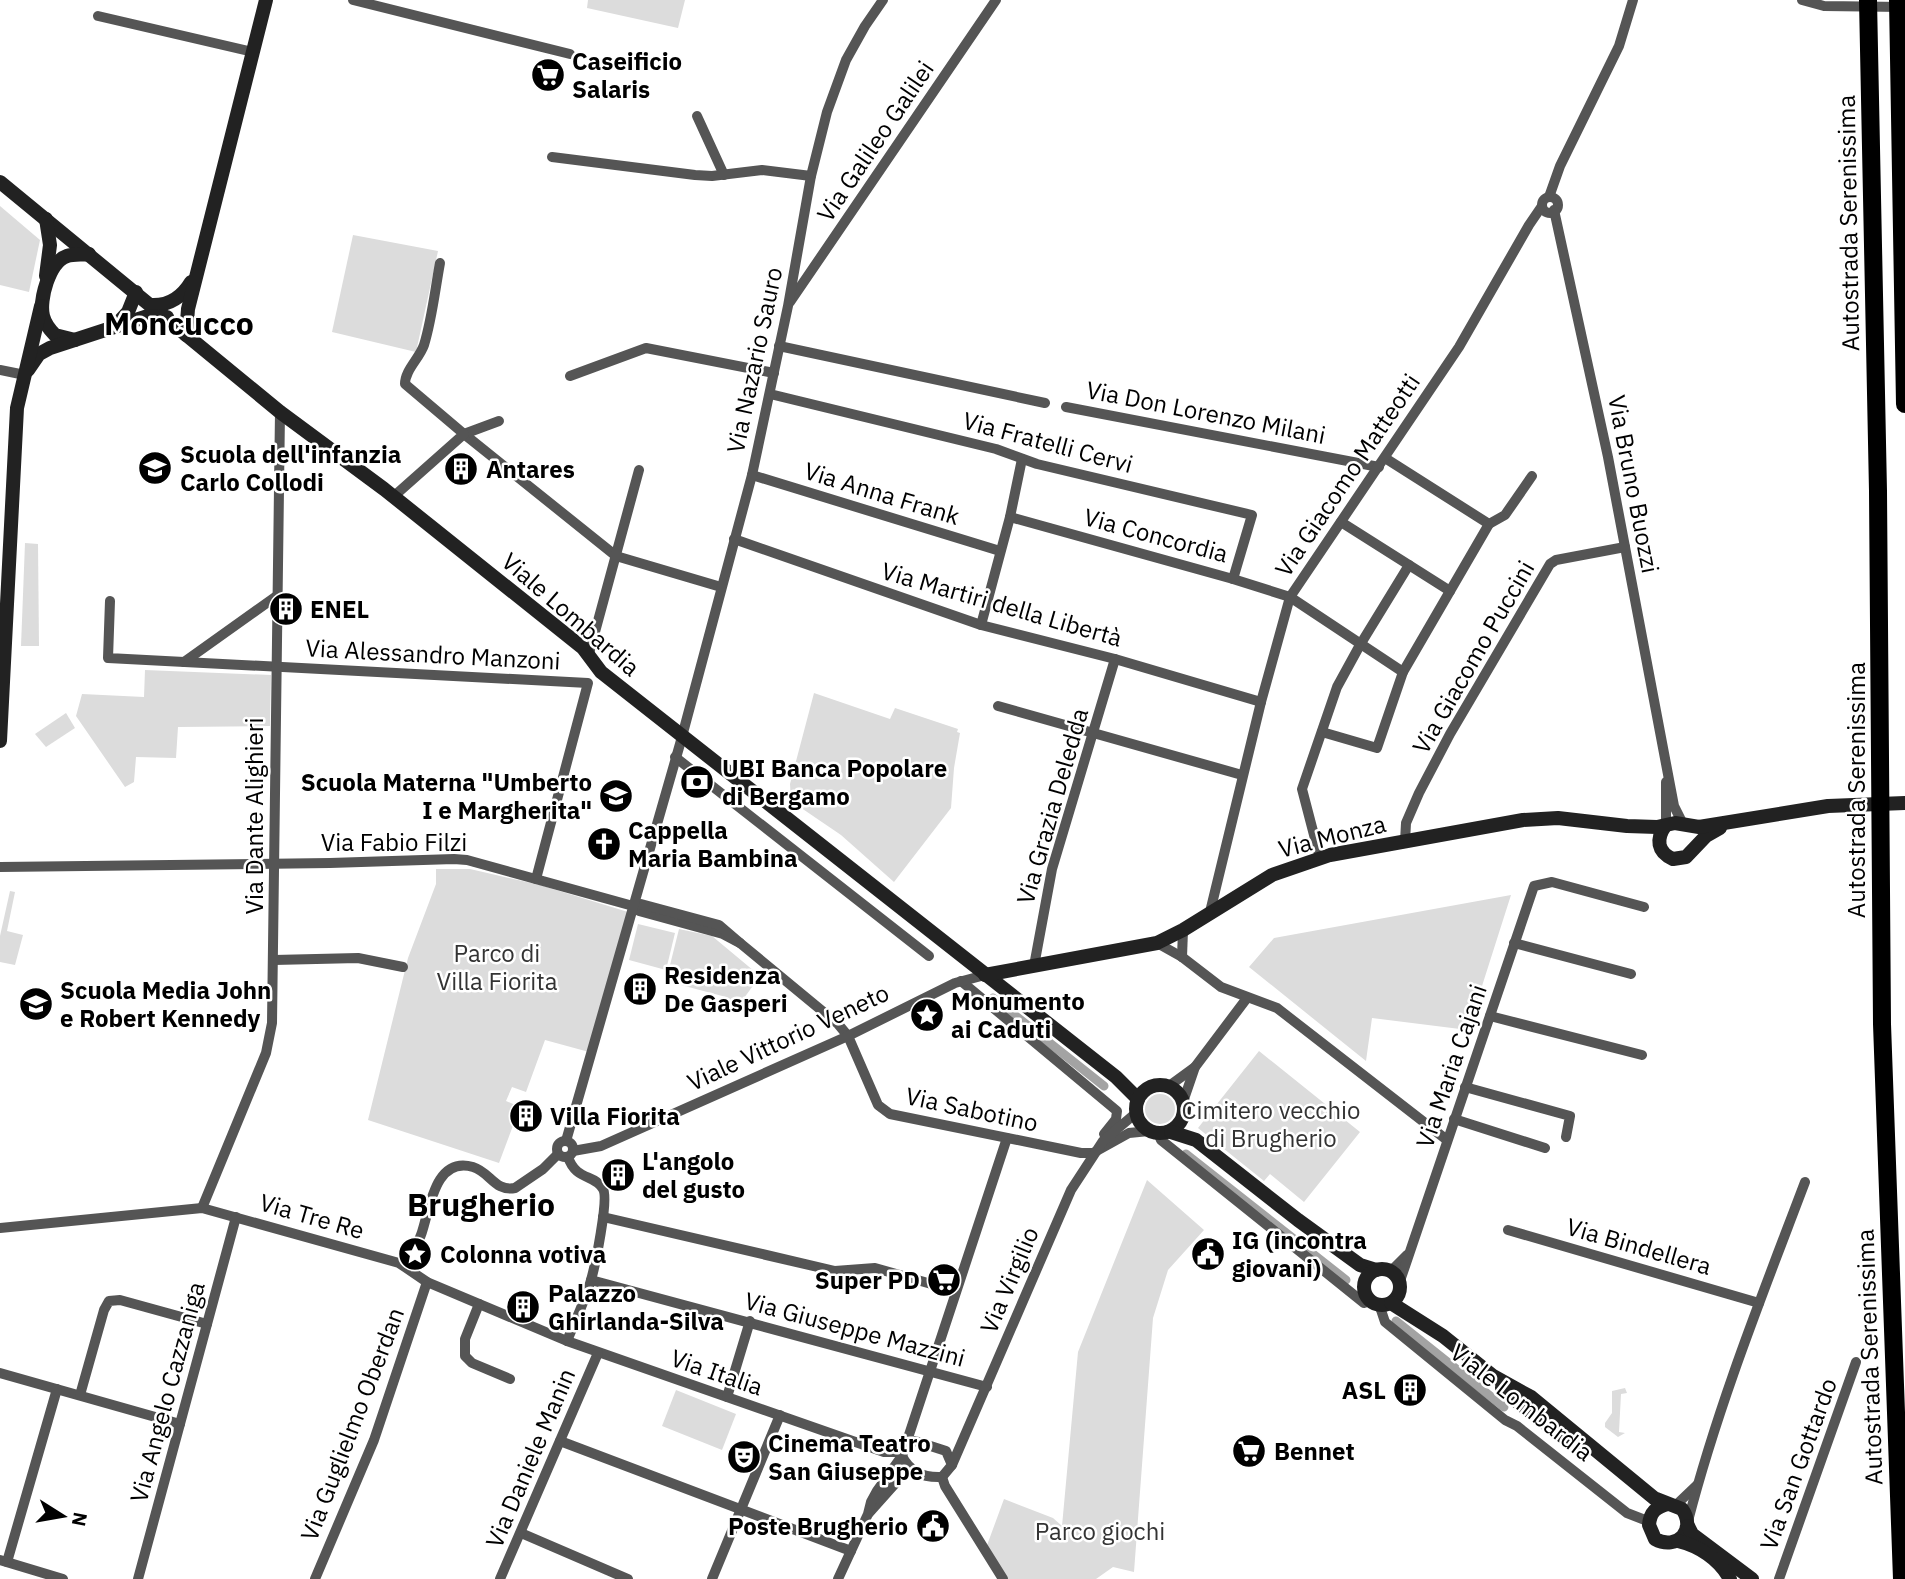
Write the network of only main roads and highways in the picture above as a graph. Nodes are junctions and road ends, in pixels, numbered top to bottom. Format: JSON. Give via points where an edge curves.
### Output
{"nodes":[{"id":1,"x":266,"y":0,"type":"edge"},
{"id":2,"x":1898,"y":0,"type":"edge"},
{"id":3,"x":1861,"y":4,"type":"edge"},
{"id":4,"x":0,"y":182,"type":"edge"},
{"id":5,"x":46,"y":219,"type":"junction"},
{"id":6,"x":89,"y":254,"type":"junction"},
{"id":7,"x":197,"y":272,"type":"junction"},
{"id":8,"x":45,"y":285,"type":"junction"},
{"id":9,"x":136,"y":292,"type":"junction"},
{"id":10,"x":174,"y":301,"type":"junction"},
{"id":11,"x":151,"y":305,"type":"junction"},
{"id":12,"x":41,"y":306,"type":"junction"},
{"id":13,"x":188,"y":309,"type":"junction"},
{"id":14,"x":166,"y":317,"type":"junction"},
{"id":15,"x":112,"y":329,"type":"junction"},
{"id":16,"x":186,"y":335,"type":"junction"},
{"id":17,"x":77,"y":340,"type":"junction"},
{"id":18,"x":24,"y":375,"type":"junction"},
{"id":19,"x":1905,"y":404,"type":"edge"},
{"id":20,"x":4,"y":602,"type":"edge"},
{"id":21,"x":2,"y":691,"type":"edge"},
{"id":22,"x":0,"y":741,"type":"edge"},
{"id":23,"x":1905,"y":803,"type":"edge"},
{"id":24,"x":1726,"y":824,"type":"junction"},
{"id":25,"x":1685,"y":825,"type":"junction"},
{"id":26,"x":1626,"y":826,"type":"junction"},
{"id":27,"x":1666,"y":826,"type":"junction"},
{"id":28,"x":1661,"y":852,"type":"junction"},
{"id":29,"x":1691,"y":852,"type":"junction"},
{"id":30,"x":985,"y":975,"type":"junction"},
{"id":31,"x":1116,"y":1077,"type":"junction"},
{"id":32,"x":1151,"y":1086,"type":"junction"},
{"id":33,"x":1137,"y":1106,"type":"junction"},
{"id":34,"x":1183,"y":1108,"type":"junction"},
{"id":35,"x":1159,"y":1132,"type":"junction"},
{"id":36,"x":1196,"y":1140,"type":"junction"},
{"id":37,"x":1297,"y":1220,"type":"junction"},
{"id":38,"x":1387,"y":1289,"type":"junction"},
{"id":39,"x":1493,"y":1376,"type":"junction"},
{"id":40,"x":1672,"y":1504,"type":"junction"},
{"id":41,"x":1650,"y":1518,"type":"junction"},
{"id":42,"x":1688,"y":1524,"type":"junction"},
{"id":43,"x":1678,"y":1541,"type":"junction"},
{"id":44,"x":1730,"y":1579,"type":"edge"},
{"id":45,"x":1752,"y":1579,"type":"edge"},
{"id":46,"x":1902,"y":1579,"type":"edge"}],
"edges":[{"from":1,"to":7,"type":"main road"},
{"from":2,"to":19,"type":"highway"},
{"from":3,"to":46,"type":"highway","name":"Autostrada Serenissima","via":[[1878,491],[1882,1024]]},
{"from":4,"to":5,"type":"main road","name":"Viale Lombardia"},
{"from":5,"to":6,"type":"main road","name":"Viale Lombardia"},
{"from":5,"to":8,"type":"main road","via":[[50,245]]},
{"from":6,"to":8,"type":"main road","via":[[59,261]]},
{"from":6,"to":9,"type":"main road","name":"Viale Lombardia"},
{"from":7,"to":10,"type":"main road"},
{"from":7,"to":13,"type":"main road"},
{"from":8,"to":12,"type":"main road"},
{"from":9,"to":11,"type":"main road","name":"Viale Lombardia"},
{"from":9,"to":15,"type":"main road","via":[[128,312]]},
{"from":10,"to":11,"type":"main road"},
{"from":10,"to":14,"type":"main road"},
{"from":11,"to":14,"type":"main road","name":"Viale Lombardia"},
{"from":12,"to":17,"type":"main road","via":[[55,335]]},
{"from":12,"to":18,"type":"main road"},
{"from":13,"to":14,"type":"main road"},
{"from":13,"to":16,"type":"main road"},
{"from":14,"to":15,"type":"main road","via":[[148,316]]},
{"from":14,"to":16,"type":"main road","name":"Viale Lombardia"},
{"from":15,"to":17,"type":"main road"},
{"from":16,"to":30,"type":"main road","name":"Viale Lombardia"},
{"from":17,"to":18,"type":"main road","via":[[45,350]]},
{"from":18,"to":20,"type":"main road","via":[[17,408]]},
{"from":20,"to":21,"type":"main road"},
{"from":21,"to":22,"type":"main road"},
{"from":23,"to":24,"type":"main road","via":[[1828,806]]},
{"from":24,"to":25,"type":"main road"},
{"from":24,"to":29,"type":"main road"},
{"from":25,"to":27,"type":"main road"},
{"from":25,"to":29,"type":"main road","via":[[1694,836]]},
{"from":26,"to":27,"type":"main road","name":"Via Monza"},
{"from":26,"to":28,"type":"main road","name":"Via Monza","via":[[1650,837]]},
{"from":26,"to":30,"type":"main road","name":"Via Monza","via":[[1523,820],[1320,858],[1272,875],[1157,943]]},
{"from":27,"to":28,"type":"main road","via":[[1658,843]]},
{"from":28,"to":29,"type":"main road","via":[[1680,859]]},
{"from":30,"to":31,"type":"main road","name":"Viale Lombardia"},
{"from":31,"to":32,"type":"main road","name":"Viale Lombardia"},
{"from":31,"to":33,"type":"main road","name":"Viale Lombardia"},
{"from":32,"to":33,"type":"main road"},
{"from":32,"to":34,"type":"main road","via":[[1169,1086],[1178,1093]]},
{"from":33,"to":35,"type":"main road","via":[[1138,1120]]},
{"from":34,"to":35,"type":"main road","via":[[1176,1128]]},
{"from":34,"to":36,"type":"main road","name":"Viale Lombardia"},
{"from":35,"to":36,"type":"main road","name":"Viale Lombardia"},
{"from":36,"to":37,"type":"main road","name":"Viale Lombardia"},
{"from":37,"to":38,"type":"main road","name":"Viale Lombardia"},
{"from":37,"to":38,"type":"main road","name":"Viale Lombardia","via":[[1365,1281],[1370,1274]]},
{"from":38,"to":39,"type":"main road","name":"Viale Lombardia"},
{"from":39,"to":40,"type":"main road","name":"Viale Lombardia","via":[[1531,1397],[1654,1497]]},
{"from":39,"to":41,"type":"main road","name":"Viale Lombardia","via":[[1507,1394],[1641,1494]]},
{"from":40,"to":41,"type":"main road","via":[[1659,1506]]},
{"from":40,"to":42,"type":"main road","via":[[1686,1515]]},
{"from":41,"to":43,"type":"main road","via":[[1651,1532],[1662,1543]]},
{"from":42,"to":43,"type":"main road"},
{"from":42,"to":45,"type":"main road","via":[[1692,1534]]},
{"from":43,"to":44,"type":"main road","via":[[1700,1549]]}]}
